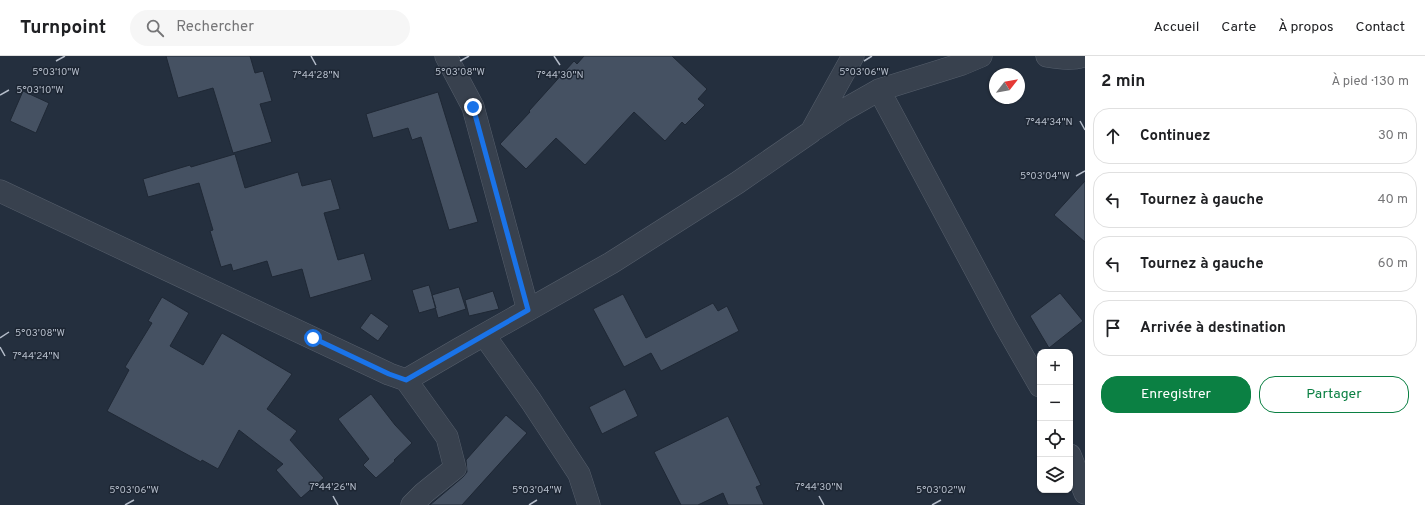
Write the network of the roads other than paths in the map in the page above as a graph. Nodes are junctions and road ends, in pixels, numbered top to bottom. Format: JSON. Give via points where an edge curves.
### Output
{"nodes":[{"id":1,"x":446,"y":56,"type":"edge"},
{"id":2,"x":853,"y":56,"type":"edge"},
{"id":3,"x":981,"y":56,"type":"edge"},
{"id":4,"x":1047,"y":56,"type":"edge"},
{"id":5,"x":1083,"y":56,"type":"edge"},
{"id":6,"x":879,"y":90,"type":"junction"},
{"id":7,"x":811,"y":132,"type":"junction"},
{"id":8,"x":0,"y":191,"type":"edge"},
{"id":9,"x":528,"y":310,"type":"junction"},
{"id":10,"x":484,"y":335,"type":"junction"},
{"id":11,"x":406,"y":380,"type":"junction"},
{"id":12,"x":1039,"y":385,"type":"edge"},
{"id":13,"x":1071,"y":457,"type":"edge"},
{"id":14,"x":1085,"y":493,"type":"edge"},
{"id":15,"x":412,"y":505,"type":"edge"},
{"id":16,"x":589,"y":505,"type":"edge"}],
"edges":[{"from":1,"to":9,"type":"street","via":[[473,107]]},
{"from":2,"to":7,"type":"street"},
{"from":3,"to":6,"type":"street"},
{"from":4,"to":5,"type":"street"},
{"from":6,"to":7,"type":"street"},
{"from":6,"to":12,"type":"street"},
{"from":7,"to":9,"type":"street","via":[[737,183],[611,263]]},
{"from":8,"to":11,"type":"street"},
{"from":9,"to":10,"type":"street"},
{"from":10,"to":11,"type":"street"},
{"from":10,"to":16,"type":"street","via":[[579,474]]},
{"from":11,"to":15,"type":"street","via":[[447,437],[454,468]]},
{"from":13,"to":14,"type":"street"}]}
